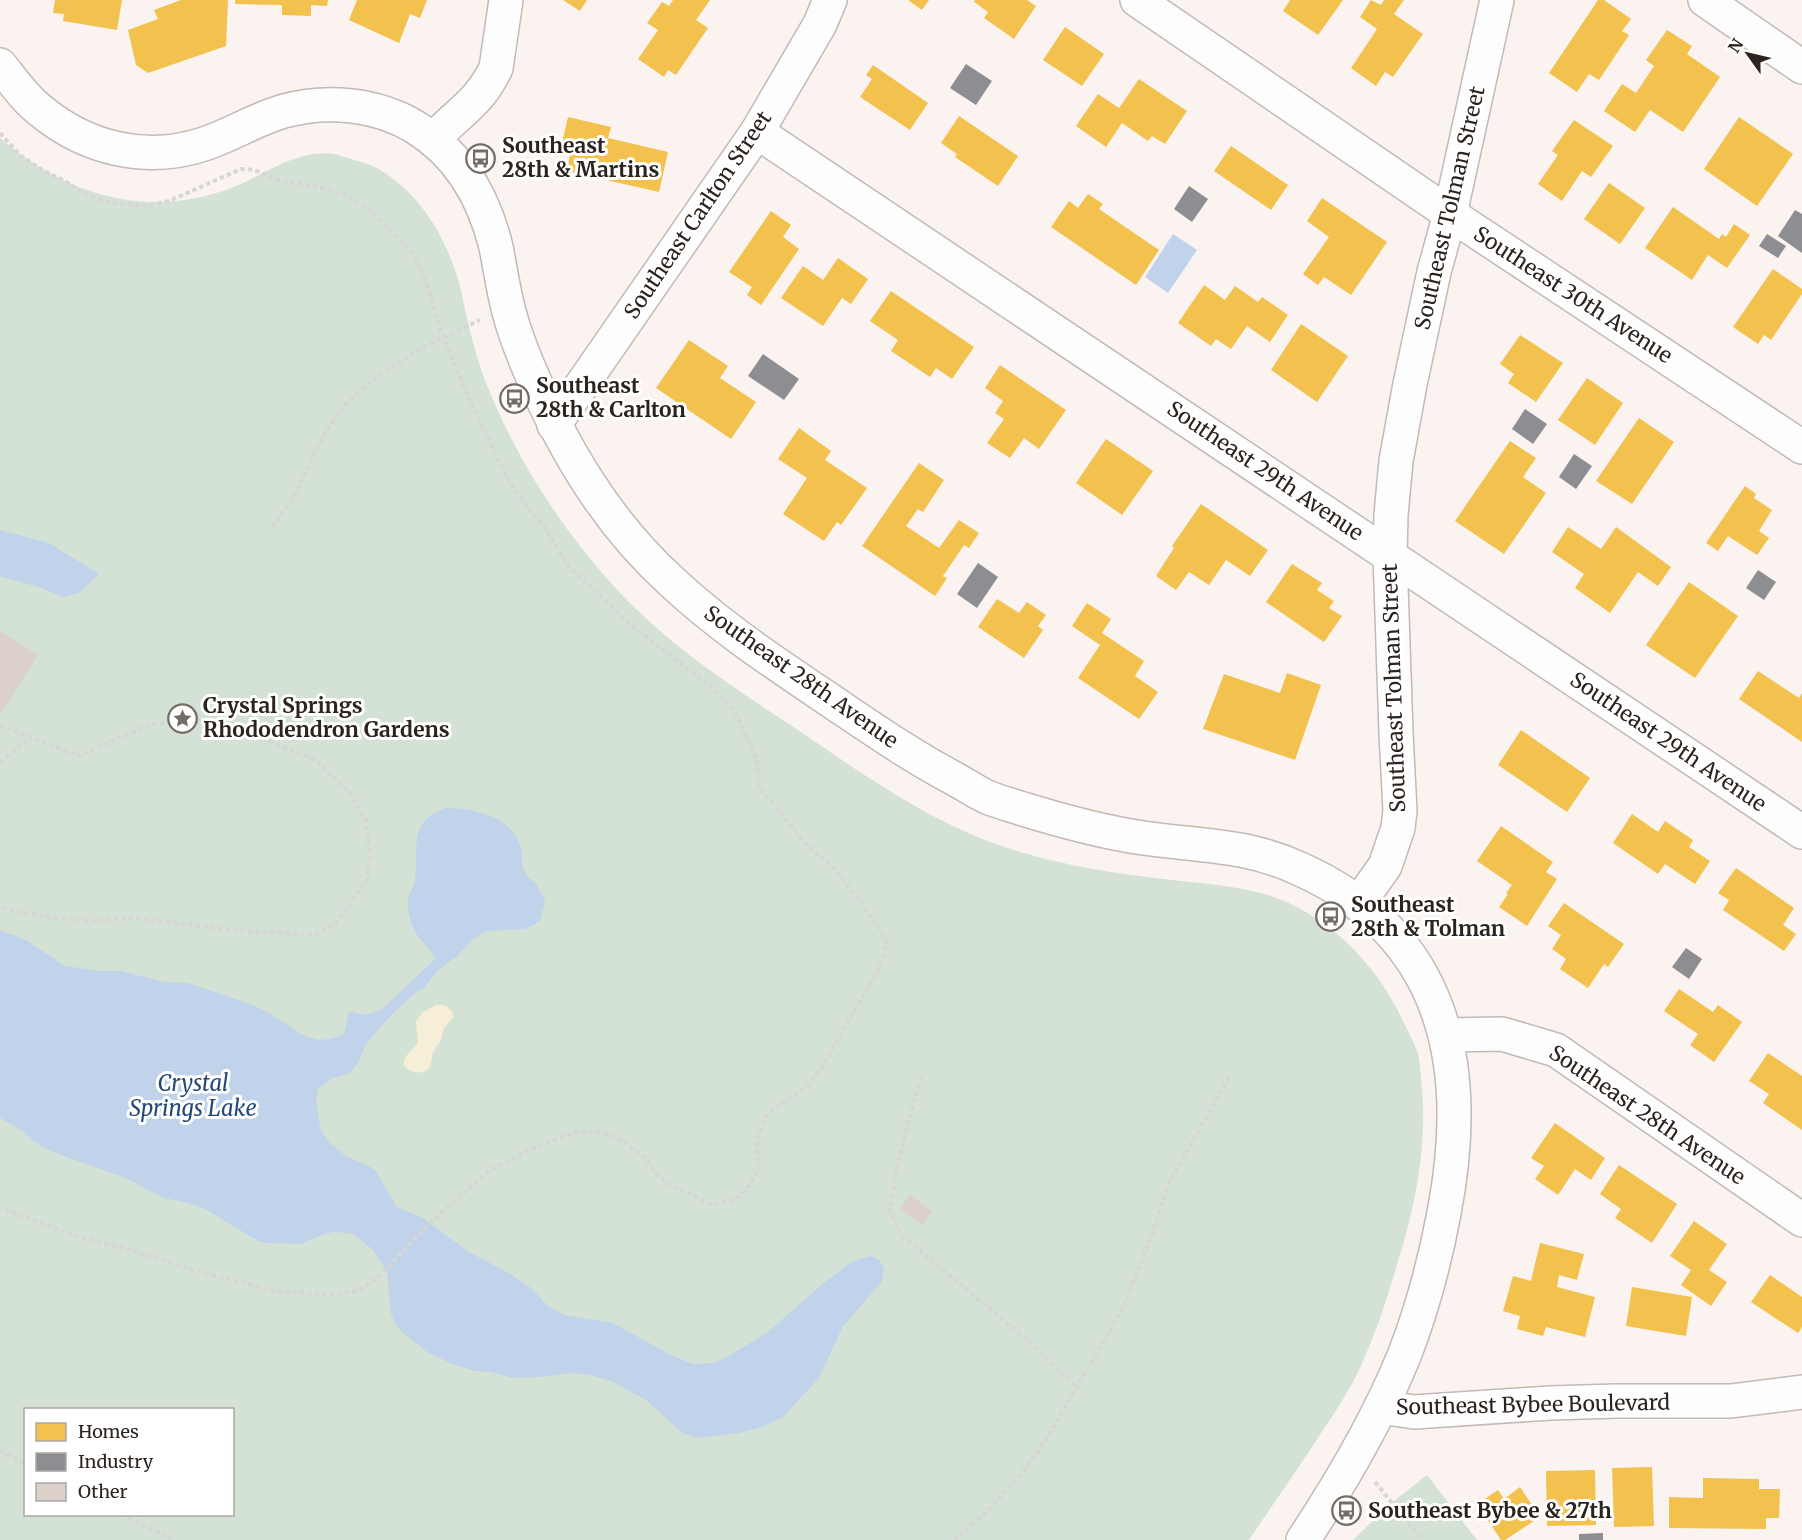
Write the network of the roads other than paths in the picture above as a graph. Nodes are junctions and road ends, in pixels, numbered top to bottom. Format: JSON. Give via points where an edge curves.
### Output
{"nodes":[{"id":1,"x":506,"y":0,"type":"edge"},
{"id":2,"x":830,"y":0,"type":"edge"},
{"id":3,"x":1137,"y":0,"type":"edge"},
{"id":4,"x":1497,"y":0,"type":"edge"},
{"id":5,"x":1705,"y":0,"type":"edge"},
{"id":6,"x":0,"y":65,"type":"edge"},
{"id":7,"x":1802,"y":67,"type":"edge"},
{"id":8,"x":757,"y":132,"type":"junction"},
{"id":9,"x":433,"y":140,"type":"junction"},
{"id":10,"x":1450,"y":214,"type":"junction"},
{"id":11,"x":554,"y":424,"type":"junction"},
{"id":12,"x":1802,"y":447,"type":"edge"},
{"id":13,"x":1390,"y":555,"type":"junction"},
{"id":14,"x":1802,"y":832,"type":"edge"},
{"id":15,"x":1358,"y":904,"type":"junction"},
{"id":16,"x":1446,"y":1035,"type":"junction"},
{"id":17,"x":1802,"y":1220,"type":"edge"},
{"id":18,"x":1802,"y":1392,"type":"edge"},
{"id":19,"x":1381,"y":1407,"type":"junction"},
{"id":20,"x":1303,"y":1540,"type":"edge"}],
"edges":[{"from":1,"to":9,"type":"street","via":[[498,58],[491,78],[470,107]]},
{"from":2,"to":8,"type":"street","name":"Southeast Carlton Street"},
{"from":3,"to":10,"type":"street","name":"Southeast 30th Avenue"},
{"from":4,"to":10,"type":"street","name":"Southeast Tolman Street"},
{"from":5,"to":7,"type":"street"},
{"from":6,"to":9,"type":"street","name":"Southeast 28th Avenue","via":[[42,112],[94,143],[122,151],[178,151],[286,110],[331,105],[353,106],[394,117]]},
{"from":8,"to":11,"type":"street","name":"Southeast Carlton Street"},
{"from":8,"to":13,"type":"street","name":"Southeast 29th Avenue"},
{"from":9,"to":11,"type":"street","name":"Southeast 28th Avenue","via":[[459,164],[483,208],[516,334]]},
{"from":10,"to":12,"type":"street","name":"Southeast 30th Avenue"},
{"from":10,"to":13,"type":"street","name":"Southeast Tolman Street","via":[[1434,272],[1396,461]]},
{"from":11,"to":15,"type":"street","name":"Southeast 28th Avenue","via":[[614,519],[665,577],[748,645],[931,766],[989,798],[1053,818],[1143,838],[1237,848],[1264,855],[1332,884]]},
{"from":13,"to":14,"type":"street","name":"Southeast 29th Avenue"},
{"from":13,"to":15,"type":"street","name":"Southeast Tolman Street","via":[[1400,812],[1385,866]]},
{"from":15,"to":16,"type":"street","via":[[1401,945],[1424,977]]},
{"from":16,"to":17,"type":"street","name":"Southeast 28th Avenue","via":[[1503,1034],[1556,1050]]},
{"from":16,"to":19,"type":"street","via":[[1455,1107],[1449,1188],[1427,1285],[1406,1351]]},
{"from":18,"to":19,"type":"street","name":"Southeast Bybee Boulevard","via":[[1731,1401],[1561,1402],[1414,1412]]},
{"from":19,"to":20,"type":"street","name":"Southeast Bybee Boulevard"}]}
